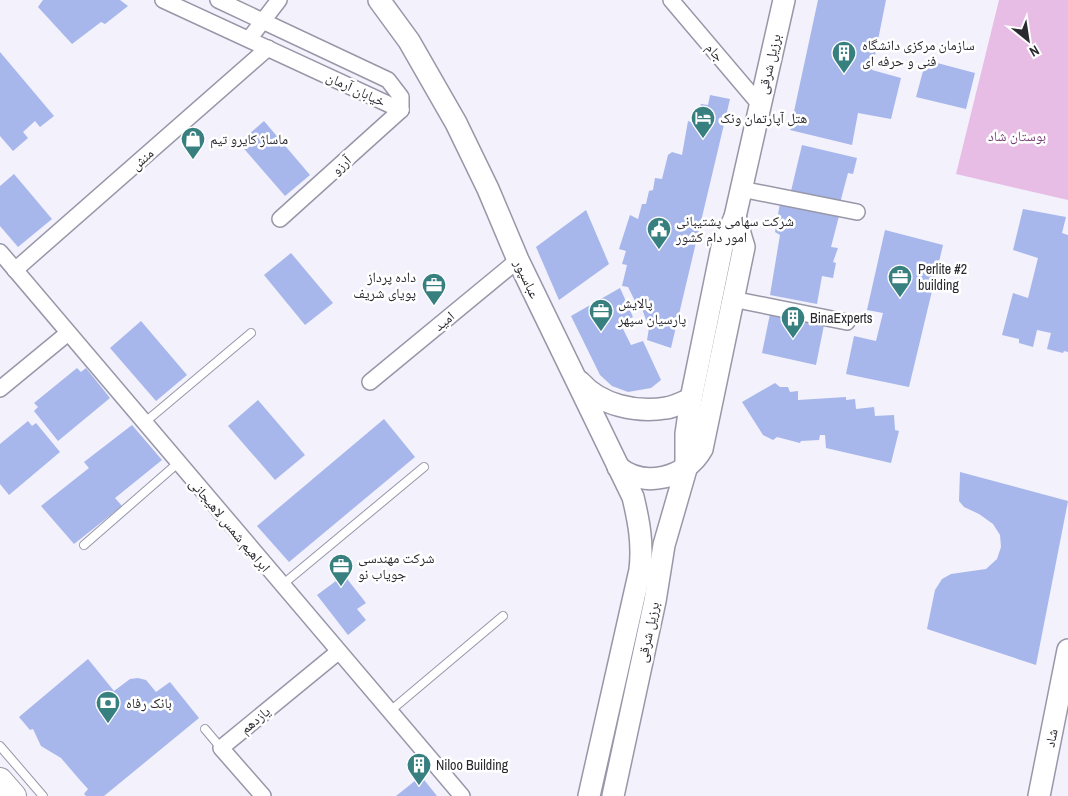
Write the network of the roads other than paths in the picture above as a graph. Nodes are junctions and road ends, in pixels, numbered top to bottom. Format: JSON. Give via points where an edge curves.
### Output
{"nodes":[{"id":1,"x":163,"y":0,"type":"edge"},
{"id":2,"x":218,"y":0,"type":"edge"},
{"id":3,"x":279,"y":0,"type":"edge"},
{"id":4,"x":671,"y":0,"type":"edge"},
{"id":5,"x":784,"y":0,"type":"edge"},
{"id":6,"x":387,"y":3,"type":"edge"},
{"id":7,"x":264,"y":20,"type":"junction"},
{"id":8,"x":249,"y":39,"type":"junction"},
{"id":9,"x":268,"y":48,"type":"junction"},
{"id":10,"x":760,"y":105,"type":"junction"},
{"id":11,"x":401,"y":110,"type":"junction"},
{"id":12,"x":741,"y":189,"type":"junction"},
{"id":13,"x":857,"y":212,"type":"dead end"},
{"id":14,"x":735,"y":217,"type":"junction"},
{"id":15,"x":280,"y":219,"type":"dead end"},
{"id":16,"x":1,"y":255,"type":"edge"},
{"id":17,"x":518,"y":260,"type":"junction"},
{"id":18,"x":15,"y":270,"type":"junction"},
{"id":19,"x":732,"y":299,"type":"junction"},
{"id":20,"x":847,"y":322,"type":"dead end"},
{"id":21,"x":68,"y":333,"type":"junction"},
{"id":22,"x":251,"y":333,"type":"dead end"},
{"id":23,"x":572,"y":372,"type":"junction"},
{"id":24,"x":370,"y":382,"type":"dead end"},
{"id":25,"x":0,"y":389,"type":"edge"},
{"id":26,"x":691,"y":399,"type":"junction"},
{"id":27,"x":144,"y":423,"type":"junction"},
{"id":28,"x":696,"y":434,"type":"junction"},
{"id":29,"x":178,"y":463,"type":"junction"},
{"id":30,"x":618,"y":467,"type":"junction"},
{"id":31,"x":424,"y":468,"type":"dead end"},
{"id":32,"x":686,"y":469,"type":"junction"},
{"id":33,"x":84,"y":545,"type":"dead end"},
{"id":34,"x":664,"y":545,"type":"junction"},
{"id":35,"x":640,"y":570,"type":"junction"},
{"id":36,"x":282,"y":585,"type":"junction"},
{"id":37,"x":655,"y":600,"type":"junction"},
{"id":38,"x":503,"y":616,"type":"dead end"},
{"id":39,"x":1068,"y":650,"type":"edge"},
{"id":40,"x":338,"y":652,"type":"junction"},
{"id":41,"x":389,"y":712,"type":"junction"},
{"id":42,"x":205,"y":729,"type":"dead end"},
{"id":43,"x":0,"y":746,"type":"edge"},
{"id":44,"x":221,"y":748,"type":"junction"},
{"id":45,"x":0,"y":780,"type":"edge"},
{"id":46,"x":14,"y":796,"type":"edge"},
{"id":47,"x":43,"y":796,"type":"edge"},
{"id":48,"x":263,"y":796,"type":"edge"},
{"id":49,"x":462,"y":796,"type":"edge"},
{"id":50,"x":589,"y":796,"type":"edge"},
{"id":51,"x":613,"y":796,"type":"edge"},
{"id":52,"x":1039,"y":796,"type":"edge"}],
"edges":[{"from":1,"to":8,"type":"street","name":"خیابان آرمان"},
{"from":2,"to":7,"type":"street","name":"خیابان آرمان"},
{"from":3,"to":7,"type":"street"},
{"from":4,"to":10,"type":"street","name":"جام"},
{"from":5,"to":10,"type":"main road","name":"برزیل شرقی"},
{"from":6,"to":17,"type":"main road","name":"عباسپور","via":[[442,96],[488,189]]},
{"from":7,"to":8,"type":"street"},
{"from":7,"to":11,"type":"street","name":"خیابان آرمان","via":[[388,80],[401,97]]},
{"from":8,"to":9,"type":"street","name":"خیابان آرمان"},
{"from":9,"to":11,"type":"street","name":"خیابان آرمان"},
{"from":9,"to":18,"type":"street","name":"منش"},
{"from":10,"to":12,"type":"main road","name":"برزیل شرقی"},
{"from":11,"to":15,"type":"street","name":"آرزو"},
{"from":12,"to":13,"type":"street"},
{"from":12,"to":14,"type":"main road","name":"برزیل شرقی"},
{"from":14,"to":19,"type":"main road","name":"برزیل شرقی","via":[[744,247]]},
{"from":14,"to":26,"type":"main road","name":"برزیل شرقی","via":[[722,247]]},
{"from":16,"to":18,"type":"street","name":"ابراهیم شمس لاهیجانی"},
{"from":17,"to":23,"type":"main road","name":"عباسپور"},
{"from":17,"to":24,"type":"street","name":"امید"},
{"from":18,"to":21,"type":"street","name":"ابراهیم شمس لاهیجانی"},
{"from":19,"to":20,"type":"street"},
{"from":19,"to":28,"type":"main road","name":"برزیل شرقی"},
{"from":21,"to":25,"type":"street"},
{"from":21,"to":27,"type":"street","name":"ابراهیم شمس لاهیجانی"},
{"from":22,"to":27,"type":"lane"},
{"from":23,"to":26,"type":"main road","via":[[589,392],[622,406],[668,408]]},
{"from":23,"to":30,"type":"main road","name":"عباسپور"},
{"from":26,"to":28,"type":"main road","name":"برزیل شرقی"},
{"from":27,"to":29,"type":"street","name":"ابراهیم شمس لاهیجانی"},
{"from":28,"to":32,"type":"main road","name":"برزیل شرقی","via":[[702,449]]},
{"from":29,"to":33,"type":"lane"},
{"from":29,"to":36,"type":"street","name":"ابراهیم شمس لاهیجانی"},
{"from":30,"to":32,"type":"main road","via":[[624,473],[645,479],[670,476]]},
{"from":30,"to":35,"type":"main road","name":"عباسپور","via":[[633,497],[640,528]]},
{"from":31,"to":36,"type":"lane"},
{"from":32,"to":34,"type":"main road","name":"برزیل شرقی"},
{"from":34,"to":35,"type":"main road"},
{"from":34,"to":37,"type":"main road","name":"برزیل شرقی"},
{"from":35,"to":37,"type":"main road"},
{"from":35,"to":50,"type":"main road","name":"برزیل شرقی"},
{"from":36,"to":40,"type":"street","name":"ابراهیم شمس لاهیجانی"},
{"from":37,"to":51,"type":"main road","name":"برزیل شرقی"},
{"from":38,"to":41,"type":"lane"},
{"from":39,"to":52,"type":"main road","name":"شاد"},
{"from":40,"to":41,"type":"street","name":"ابراهیم شمس لاهیجانی"},
{"from":40,"to":44,"type":"street","name":"یازدهم"},
{"from":41,"to":49,"type":"street","name":"ابراهیم شمس لاهیجانی"},
{"from":42,"to":44,"type":"lane"},
{"from":43,"to":47,"type":"lane"},
{"from":44,"to":48,"type":"street"},
{"from":45,"to":46,"type":"main road"}]}
